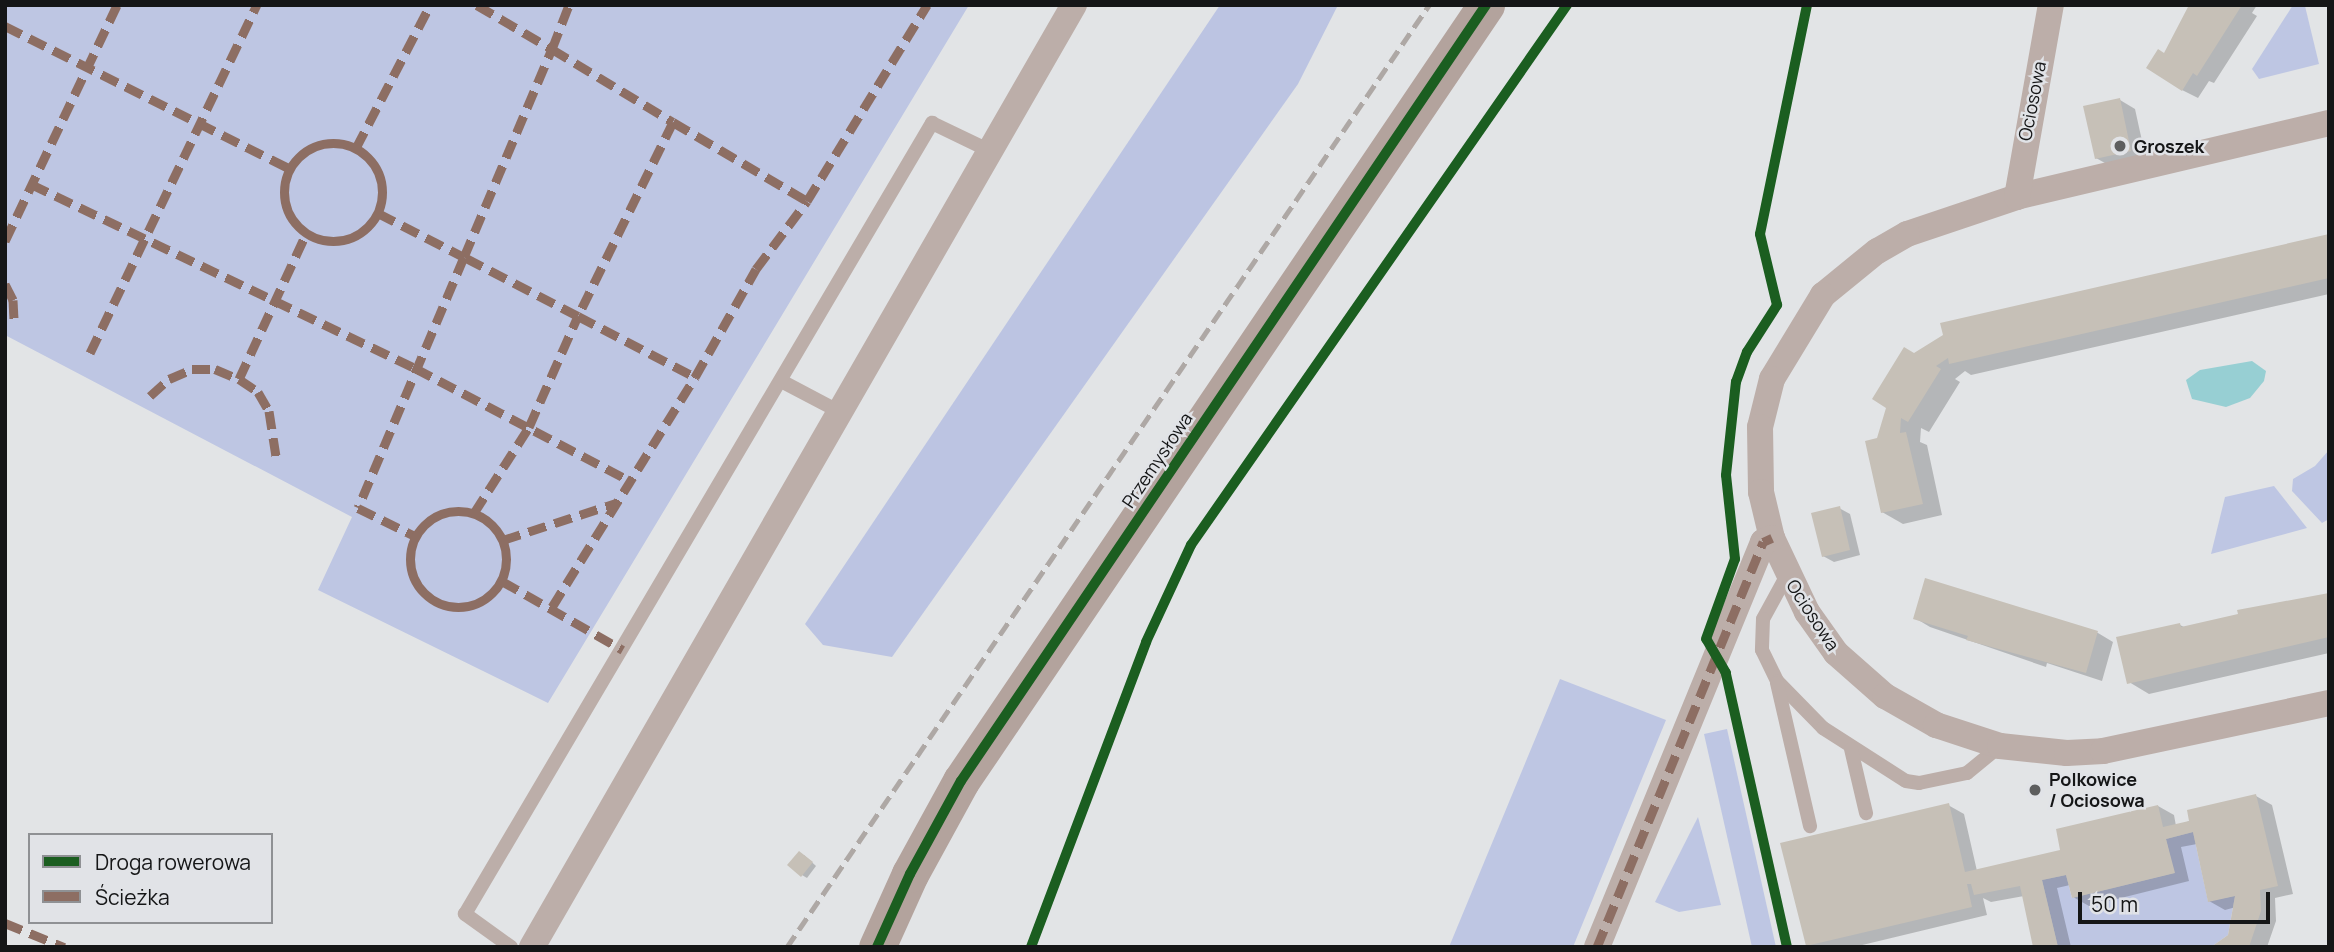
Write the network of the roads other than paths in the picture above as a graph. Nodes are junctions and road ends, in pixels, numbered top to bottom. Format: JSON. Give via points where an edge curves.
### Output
{"nodes":[{"id":1,"x":1074,"y":5,"type":"edge"},
{"id":2,"x":1486,"y":5,"type":"edge"},
{"id":3,"x":2051,"y":5,"type":"edge"},
{"id":4,"x":2329,"y":123,"type":"edge"},
{"id":5,"x":988,"y":149,"type":"junction"},
{"id":6,"x":2017,"y":197,"type":"junction"},
{"id":7,"x":783,"y":382,"type":"junction"},
{"id":8,"x":838,"y":411,"type":"junction"},
{"id":9,"x":1772,"y":538,"type":"junction"},
{"id":10,"x":1787,"y":575,"type":"junction"},
{"id":11,"x":1777,"y":681,"type":"junction"},
{"id":12,"x":2329,"y":704,"type":"edge"},
{"id":13,"x":2000,"y":746,"type":"junction"},
{"id":14,"x":1851,"y":749,"type":"junction"},
{"id":15,"x":1866,"y":813,"type":"dead end"},
{"id":16,"x":1810,"y":826,"type":"dead end"},
{"id":17,"x":512,"y":947,"type":"edge"},
{"id":18,"x":533,"y":947,"type":"edge"},
{"id":19,"x":877,"y":947,"type":"edge"},
{"id":20,"x":1597,"y":947,"type":"edge"}],
"edges":[{"from":1,"to":5,"type":"street"},
{"from":2,"to":19,"type":"street","name":"Przemysłowa","via":[[961,781],[910,874]]},
{"from":3,"to":6,"type":"street","name":"Ociosowa"},
{"from":4,"to":6,"type":"street","name":"Ociosowa"},
{"from":5,"to":7,"type":"lane","via":[[932,123]]},
{"from":5,"to":8,"type":"street"},
{"from":6,"to":9,"type":"street","name":"Ociosowa","via":[[1907,234],[1877,251],[1823,295],[1772,379],[1760,427],[1761,492]]},
{"from":7,"to":8,"type":"lane"},
{"from":7,"to":17,"type":"lane","via":[[465,914]]},
{"from":8,"to":18,"type":"street"},
{"from":9,"to":10,"type":"street","name":"Ociosowa"},
{"from":9,"to":20,"type":"street","via":[[1763,542]]},
{"from":10,"to":11,"type":"lane","via":[[1763,619],[1762,650]]},
{"from":10,"to":13,"type":"street","name":"Ociosowa","via":[[1836,653],[1885,696],[1936,725]]},
{"from":11,"to":14,"type":"lane"},
{"from":11,"to":16,"type":"lane"},
{"from":12,"to":13,"type":"street","name":"Ociosowa","via":[[2103,751],[2067,753]]},
{"from":13,"to":14,"type":"lane","via":[[1967,774],[1919,783],[1906,781]]},
{"from":14,"to":15,"type":"lane"}]}
